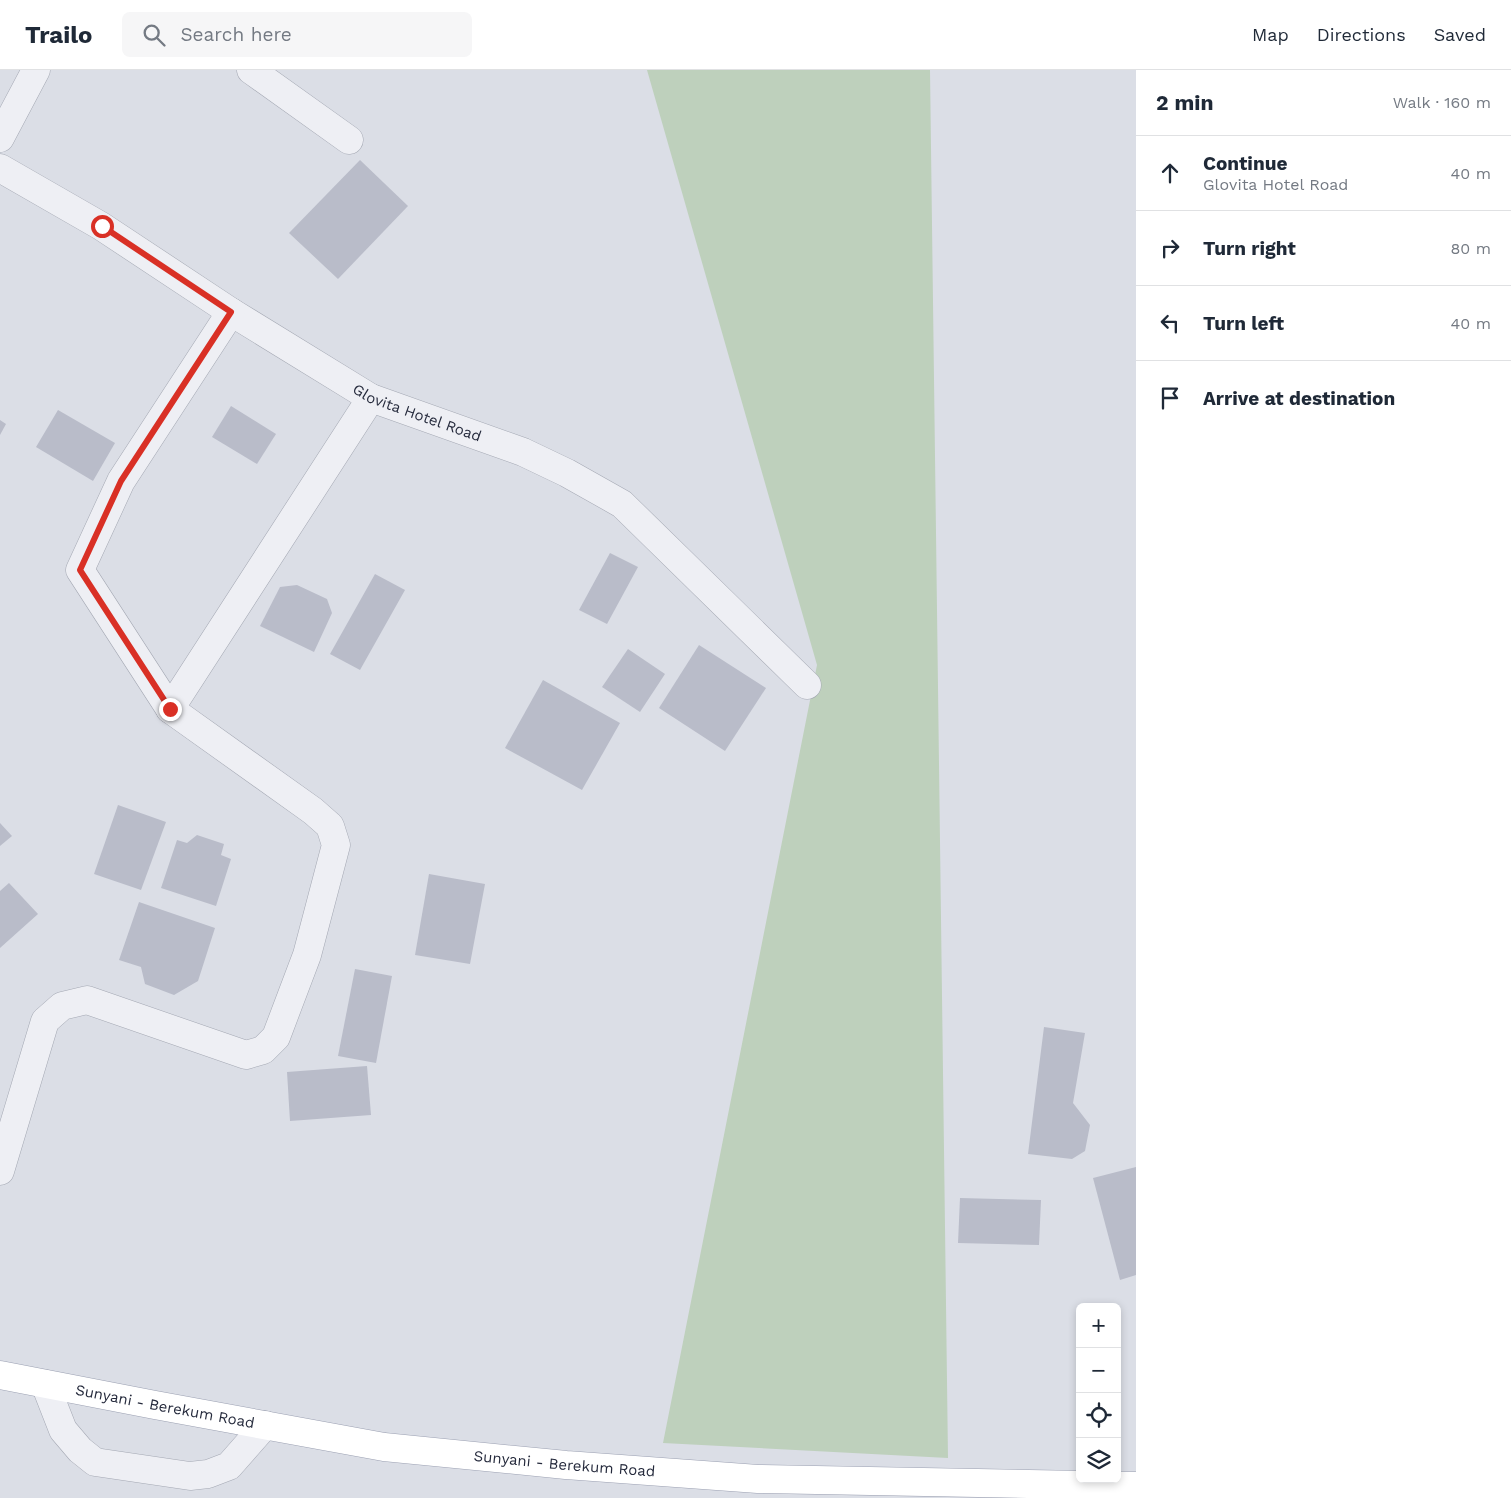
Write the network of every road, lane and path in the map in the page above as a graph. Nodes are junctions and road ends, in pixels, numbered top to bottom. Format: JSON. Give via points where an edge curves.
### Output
{"nodes":[{"id":1,"x":36,"y":70,"type":"edge"},
{"id":2,"x":250,"y":70,"type":"edge"},
{"id":3,"x":0,"y":138,"type":"edge"},
{"id":4,"x":349,"y":140,"type":"dead end"},
{"id":5,"x":0,"y":168,"type":"edge"},
{"id":6,"x":231,"y":312,"type":"junction"},
{"id":7,"x":371,"y":398,"type":"junction"},
{"id":8,"x":807,"y":685,"type":"dead end"},
{"id":9,"x":170,"y":709,"type":"junction"},
{"id":10,"x":0,"y":1171,"type":"edge"},
{"id":11,"x":0,"y":1375,"type":"edge"},
{"id":12,"x":45,"y":1384,"type":"junction"},
{"id":13,"x":265,"y":1425,"type":"junction"},
{"id":14,"x":1136,"y":1486,"type":"edge"}],
"edges":[{"from":1,"to":3,"type":"street"},
{"from":2,"to":4,"type":"street"},
{"from":5,"to":6,"type":"street","name":"Glovita Hotel Road","via":[[102,226]]},
{"from":6,"to":7,"type":"street","name":"Glovita Hotel Road"},
{"from":6,"to":9,"type":"street","via":[[121,481],[80,570]]},
{"from":7,"to":8,"type":"street","name":"Glovita Hotel Road","via":[[523,452],[622,504]]},
{"from":7,"to":9,"type":"street"},
{"from":9,"to":10,"type":"street","via":[[330,826],[336,845],[307,955],[276,1037],[263,1050],[246,1055],[87,1000],[62,1006],[45,1021]]},
{"from":11,"to":12,"type":"main road","name":"Sunyani - Berekum Road"},
{"from":12,"to":13,"type":"main road","name":"Sunyani - Berekum Road"},
{"from":12,"to":13,"type":"street","via":[[63,1430],[95,1462],[190,1476],[208,1474],[229,1466]]},
{"from":13,"to":14,"type":"main road","name":"Sunyani - Berekum Road","via":[[384,1447],[566,1466],[758,1479]]}]}
